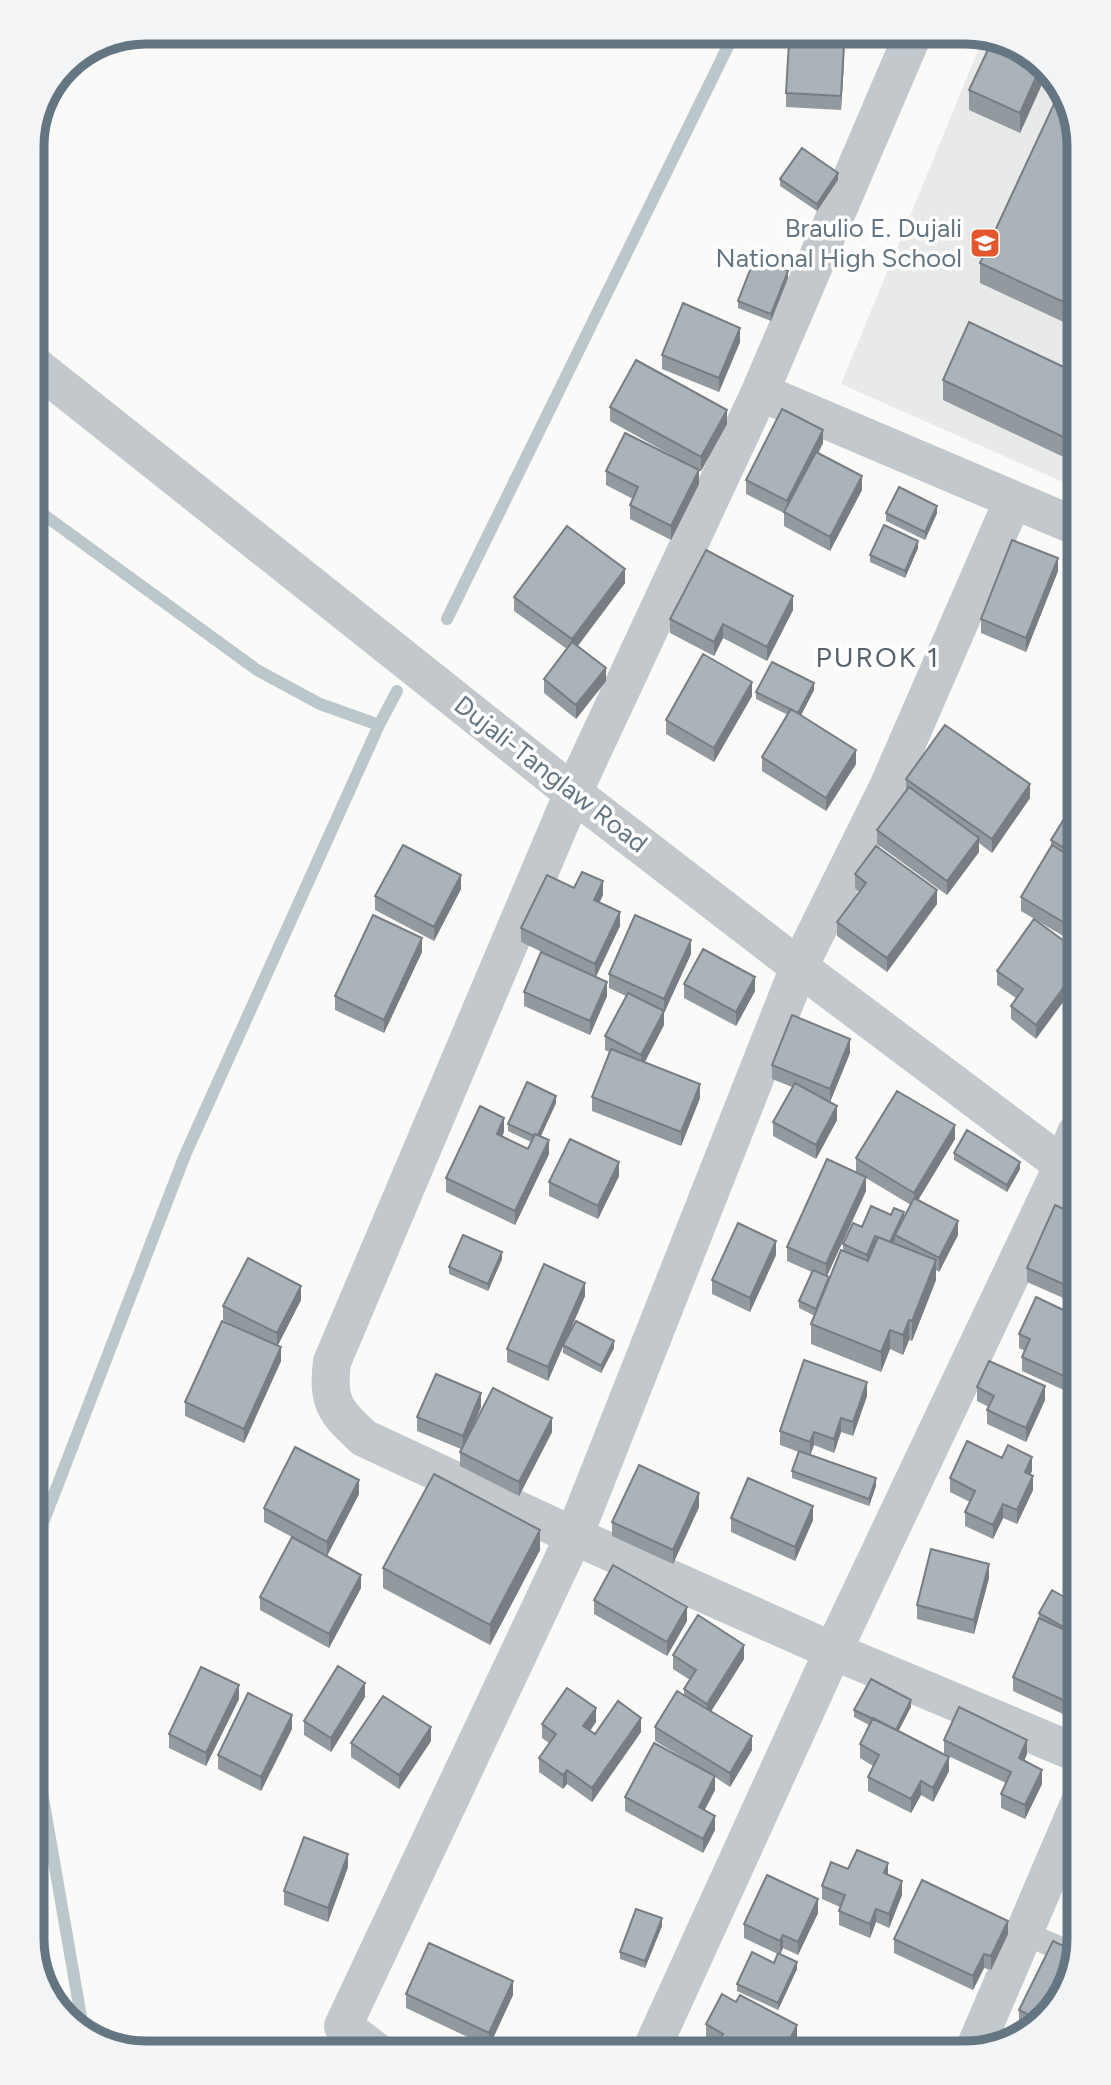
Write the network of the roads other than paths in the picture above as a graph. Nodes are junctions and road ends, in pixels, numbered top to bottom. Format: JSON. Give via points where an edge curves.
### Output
{"nodes":[{"id":1,"x":909,"y":44,"type":"edge"},
{"id":2,"x":44,"y":373,"type":"edge"},
{"id":3,"x":761,"y":393,"type":"junction"},
{"id":4,"x":1013,"y":500,"type":"junction"},
{"id":5,"x":1067,"y":522,"type":"edge"},
{"id":6,"x":573,"y":793,"type":"junction"},
{"id":7,"x":799,"y":967,"type":"junction"},
{"id":8,"x":1067,"y":1155,"type":"edge"},
{"id":9,"x":1067,"y":1166,"type":"edge"},
{"id":10,"x":574,"y":1536,"type":"junction"},
{"id":11,"x":833,"y":1651,"type":"junction"},
{"id":12,"x":1067,"y":1750,"type":"edge"},
{"id":13,"x":1067,"y":1832,"type":"edge"},
{"id":14,"x":1024,"y":1933,"type":"junction"},
{"id":15,"x":1066,"y":1951,"type":"edge"},
{"id":16,"x":978,"y":2040,"type":"edge"},
{"id":17,"x":363,"y":2041,"type":"edge"},
{"id":18,"x":655,"y":2041,"type":"edge"}],
"edges":[{"from":1,"to":3,"type":"street"},
{"from":2,"to":6,"type":"street","name":"Dujali-Tanglaw Road"},
{"from":3,"to":4,"type":"street"},
{"from":3,"to":6,"type":"street"},
{"from":4,"to":5,"type":"street"},
{"from":4,"to":7,"type":"street","via":[[888,786]]},
{"from":6,"to":7,"type":"street","name":"Dujali-Tanglaw Road"},
{"from":6,"to":10,"type":"street","via":[[332,1362],[329,1386],[334,1406],[364,1438]]},
{"from":7,"to":8,"type":"street","name":"Dujali-Tanglaw Road"},
{"from":7,"to":10,"type":"street"},
{"from":9,"to":11,"type":"street"},
{"from":10,"to":11,"type":"street"},
{"from":10,"to":17,"type":"street","via":[[343,2026]]},
{"from":11,"to":12,"type":"street"},
{"from":11,"to":18,"type":"street"},
{"from":13,"to":14,"type":"street"},
{"from":14,"to":15,"type":"lane"},
{"from":14,"to":16,"type":"street"}]}
